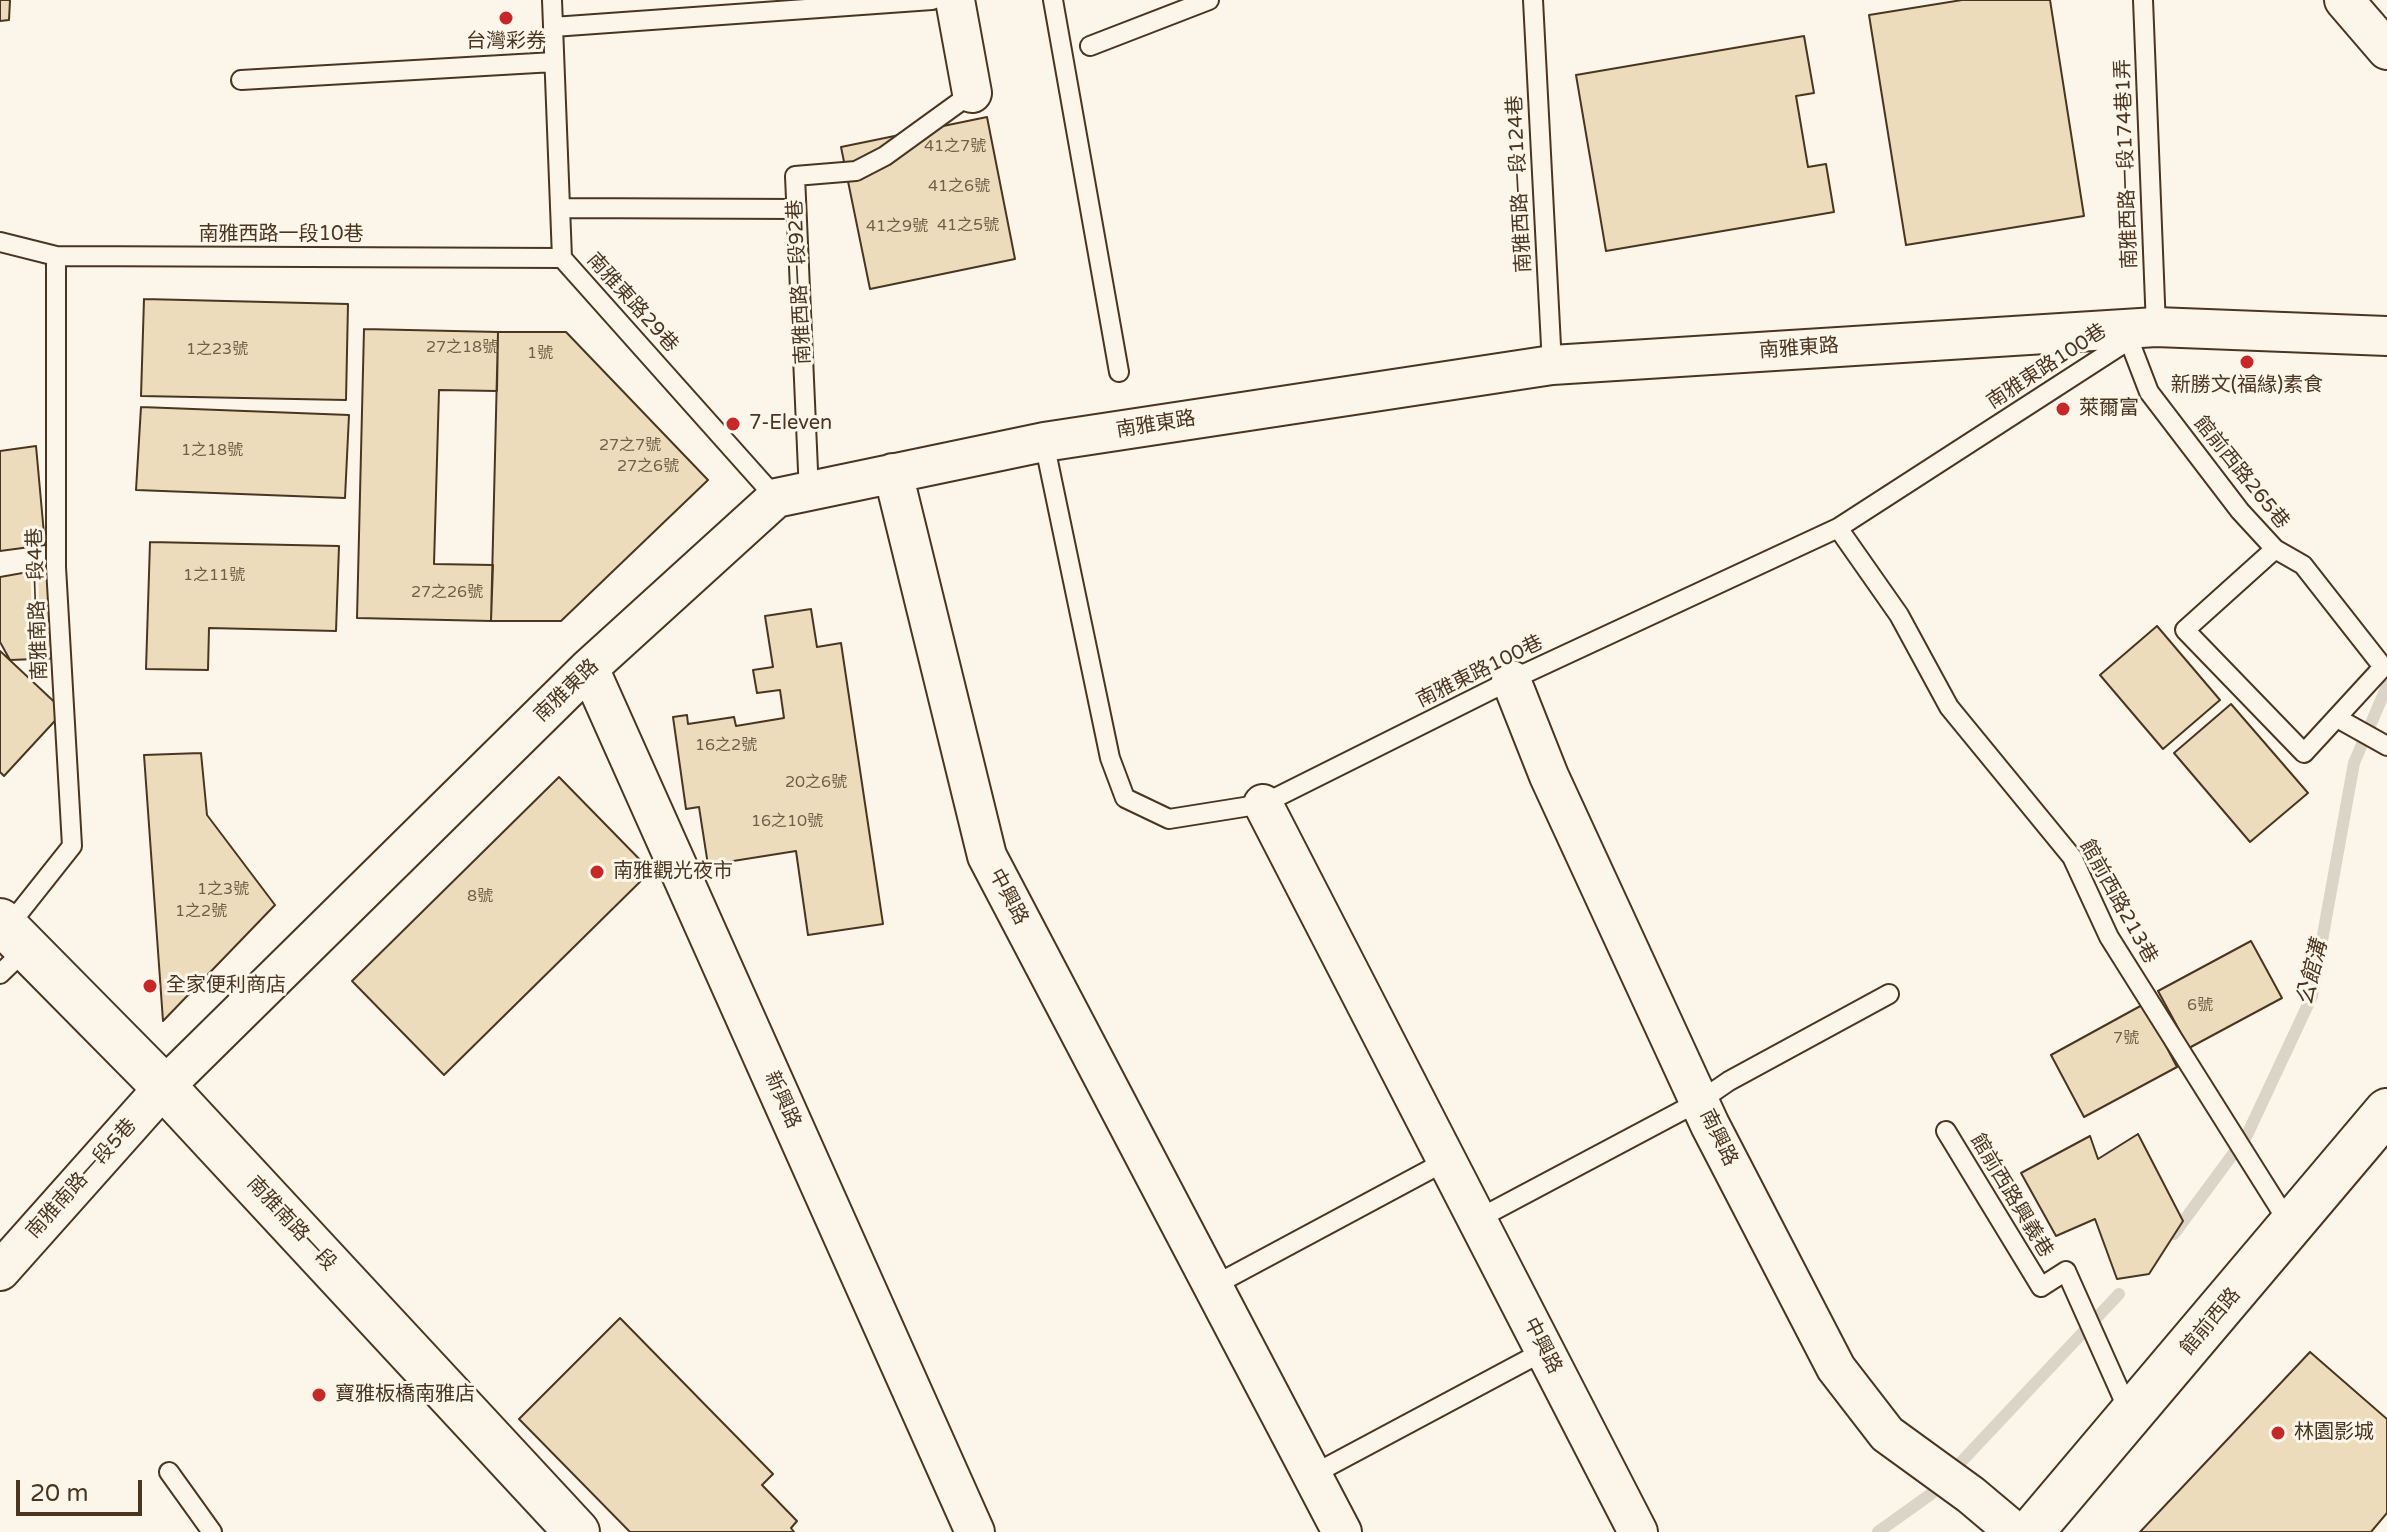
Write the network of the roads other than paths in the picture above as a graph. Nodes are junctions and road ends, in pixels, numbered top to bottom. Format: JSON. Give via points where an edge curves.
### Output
{"nodes":[{"id":1,"x":552,"y":0,"type":"edge"},
{"id":2,"x":932,"y":0,"type":"edge"},
{"id":3,"x":955,"y":0,"type":"edge"},
{"id":4,"x":1053,"y":0,"type":"edge"},
{"id":5,"x":1209,"y":0,"type":"edge"},
{"id":6,"x":1533,"y":0,"type":"edge"},
{"id":7,"x":2143,"y":0,"type":"edge"},
{"id":8,"x":2344,"y":0,"type":"edge"},
{"id":9,"x":553,"y":27,"type":"junction"},
{"id":10,"x":1090,"y":46,"type":"dead end"},
{"id":11,"x":2387,"y":50,"type":"edge"},
{"id":12,"x":554,"y":62,"type":"junction"},
{"id":13,"x":241,"y":80,"type":"dead end"},
{"id":14,"x":972,"y":93,"type":"joint"},
{"id":15,"x":560,"y":208,"type":"junction"},
{"id":16,"x":796,"y":209,"type":"junction"},
{"id":17,"x":0,"y":242,"type":"edge"},
{"id":18,"x":56,"y":256,"type":"junction"},
{"id":19,"x":562,"y":258,"type":"junction"},
{"id":20,"x":2142,"y":334,"type":"junction"},
{"id":21,"x":2387,"y":336,"type":"edge"},
{"id":22,"x":1552,"y":365,"type":"junction"},
{"id":23,"x":1119,"y":372,"type":"dead end"},
{"id":24,"x":1044,"y":442,"type":"junction"},
{"id":25,"x":893,"y":473,"type":"junction"},
{"id":26,"x":793,"y":496,"type":"junction"},
{"id":27,"x":1838,"y":528,"type":"junction"},
{"id":28,"x":2275,"y":549,"type":"junction"},
{"id":29,"x":589,"y":668,"type":"junction"},
{"id":30,"x":1511,"y":680,"type":"junction"},
{"id":31,"x":2337,"y":718,"type":"junction"},
{"id":32,"x":2387,"y":746,"type":"edge"},
{"id":33,"x":1263,"y":804,"type":"junction"},
{"id":34,"x":8,"y":943,"type":"edge"},
{"id":35,"x":1889,"y":994,"type":"dead end"},
{"id":36,"x":164,"y":1087,"type":"junction"},
{"id":37,"x":1700,"y":1101,"type":"junction"},
{"id":38,"x":2387,"y":1111,"type":"edge"},
{"id":39,"x":1946,"y":1131,"type":"dead end"},
{"id":40,"x":1446,"y":1161,"type":"junction"},
{"id":41,"x":1478,"y":1219,"type":"junction"},
{"id":42,"x":2292,"y":1228,"type":"junction"},
{"id":43,"x":0,"y":1271,"type":"edge"},
{"id":44,"x":1213,"y":1286,"type":"junction"},
{"id":45,"x":1544,"y":1351,"type":"junction"},
{"id":46,"x":2131,"y":1416,"type":"junction"},
{"id":47,"x":169,"y":1472,"type":"dead end"},
{"id":48,"x":1312,"y":1475,"type":"junction"},
{"id":49,"x":212,"y":1532,"type":"edge"},
{"id":50,"x":577,"y":1532,"type":"edge"},
{"id":51,"x":975,"y":1532,"type":"edge"},
{"id":52,"x":1342,"y":1532,"type":"edge"},
{"id":53,"x":1638,"y":1532,"type":"edge"},
{"id":54,"x":2015,"y":1532,"type":"edge"},
{"id":55,"x":2031,"y":1532,"type":"edge"}],
"edges":[{"from":1,"to":9,"type":"lane","name":"南雅東路29巷"},
{"from":2,"to":9,"type":"lane"},
{"from":3,"to":14,"type":"street","name":"南雅西路一段92巷"},
{"from":4,"to":23,"type":"lane"},
{"from":5,"to":10,"type":"lane"},
{"from":6,"to":22,"type":"lane","name":"南雅西路一段124巷"},
{"from":7,"to":20,"type":"lane","name":"南雅西路一段174巷1弄"},
{"from":8,"to":11,"type":"street"},
{"from":9,"to":12,"type":"lane","name":"南雅東路29巷"},
{"from":12,"to":13,"type":"lane"},
{"from":12,"to":15,"type":"lane","name":"南雅東路29巷"},
{"from":14,"to":16,"type":"lane","name":"南雅西路一段92巷","via":[[856,171],[795,176]]},
{"from":15,"to":16,"type":"lane"},
{"from":15,"to":19,"type":"lane","name":"南雅東路29巷"},
{"from":16,"to":26,"type":"lane","name":"南雅西路一段92巷"},
{"from":17,"to":18,"type":"lane","name":"南雅西路一段10巷"},
{"from":18,"to":19,"type":"lane","name":"南雅西路一段10巷"},
{"from":18,"to":34,"type":"lane","name":"南雅南路一段4巷","via":[[56,567],[72,846]]},
{"from":19,"to":26,"type":"lane","name":"南雅東路29巷"},
{"from":20,"to":21,"type":"street","name":"南雅東路"},
{"from":20,"to":22,"type":"street","name":"南雅東路"},
{"from":20,"to":27,"type":"lane","name":"南雅東路100巷"},
{"from":20,"to":28,"type":"lane","name":"館前西路265巷","via":[[2149,392]]},
{"from":22,"to":24,"type":"street","name":"南雅東路"},
{"from":24,"to":25,"type":"street","name":"南雅東路"},
{"from":24,"to":33,"type":"lane","name":"南雅東路100巷","via":[[1110,758],[1125,798],[1169,819]]},
{"from":25,"to":26,"type":"street","name":"南雅東路"},
{"from":25,"to":44,"type":"street","name":"中興路","via":[[987,856]]},
{"from":26,"to":29,"type":"street","name":"南雅東路"},
{"from":27,"to":30,"type":"lane","name":"南雅東路100巷"},
{"from":27,"to":42,"type":"lane","name":"館前西路213巷","via":[[1899,615],[1949,707],[2072,857],[2109,937]]},
{"from":28,"to":31,"type":"lane","name":"館前西路265巷","via":[[2303,565],[2383,667]]},
{"from":28,"to":31,"type":"lane","via":[[2185,630],[2304,753]]},
{"from":29,"to":36,"type":"street","name":"南雅東路"},
{"from":29,"to":51,"type":"street","name":"新興路"},
{"from":30,"to":33,"type":"lane","name":"南雅東路100巷"},
{"from":30,"to":37,"type":"street","name":"南興路","via":[[1549,776]]},
{"from":31,"to":32,"type":"lane"},
{"from":33,"to":40,"type":"street","name":"中興路"},
{"from":34,"to":36,"type":"street","name":"南雅南路一段"},
{"from":35,"to":37,"type":"lane"},
{"from":36,"to":43,"type":"street","name":"南雅南路一段5巷"},
{"from":36,"to":50,"type":"street","name":"南雅南路一段"},
{"from":37,"to":41,"type":"lane"},
{"from":37,"to":54,"type":"street","name":"南興路","via":[[1836,1368],[1887,1434]]},
{"from":38,"to":42,"type":"street","name":"館前西路"},
{"from":39,"to":46,"type":"lane","name":"館前西路興義巷","via":[[2041,1287],[2066,1271]]},
{"from":40,"to":41,"type":"street","name":"中興路"},
{"from":40,"to":44,"type":"lane"},
{"from":41,"to":45,"type":"street","name":"中興路"},
{"from":42,"to":46,"type":"street","name":"館前西路"},
{"from":44,"to":48,"type":"street","name":"中興路"},
{"from":45,"to":48,"type":"lane"},
{"from":45,"to":53,"type":"street","name":"中興路"},
{"from":46,"to":55,"type":"street","name":"館前西路"},
{"from":47,"to":49,"type":"lane"},
{"from":48,"to":52,"type":"street","name":"中興路"}]}
